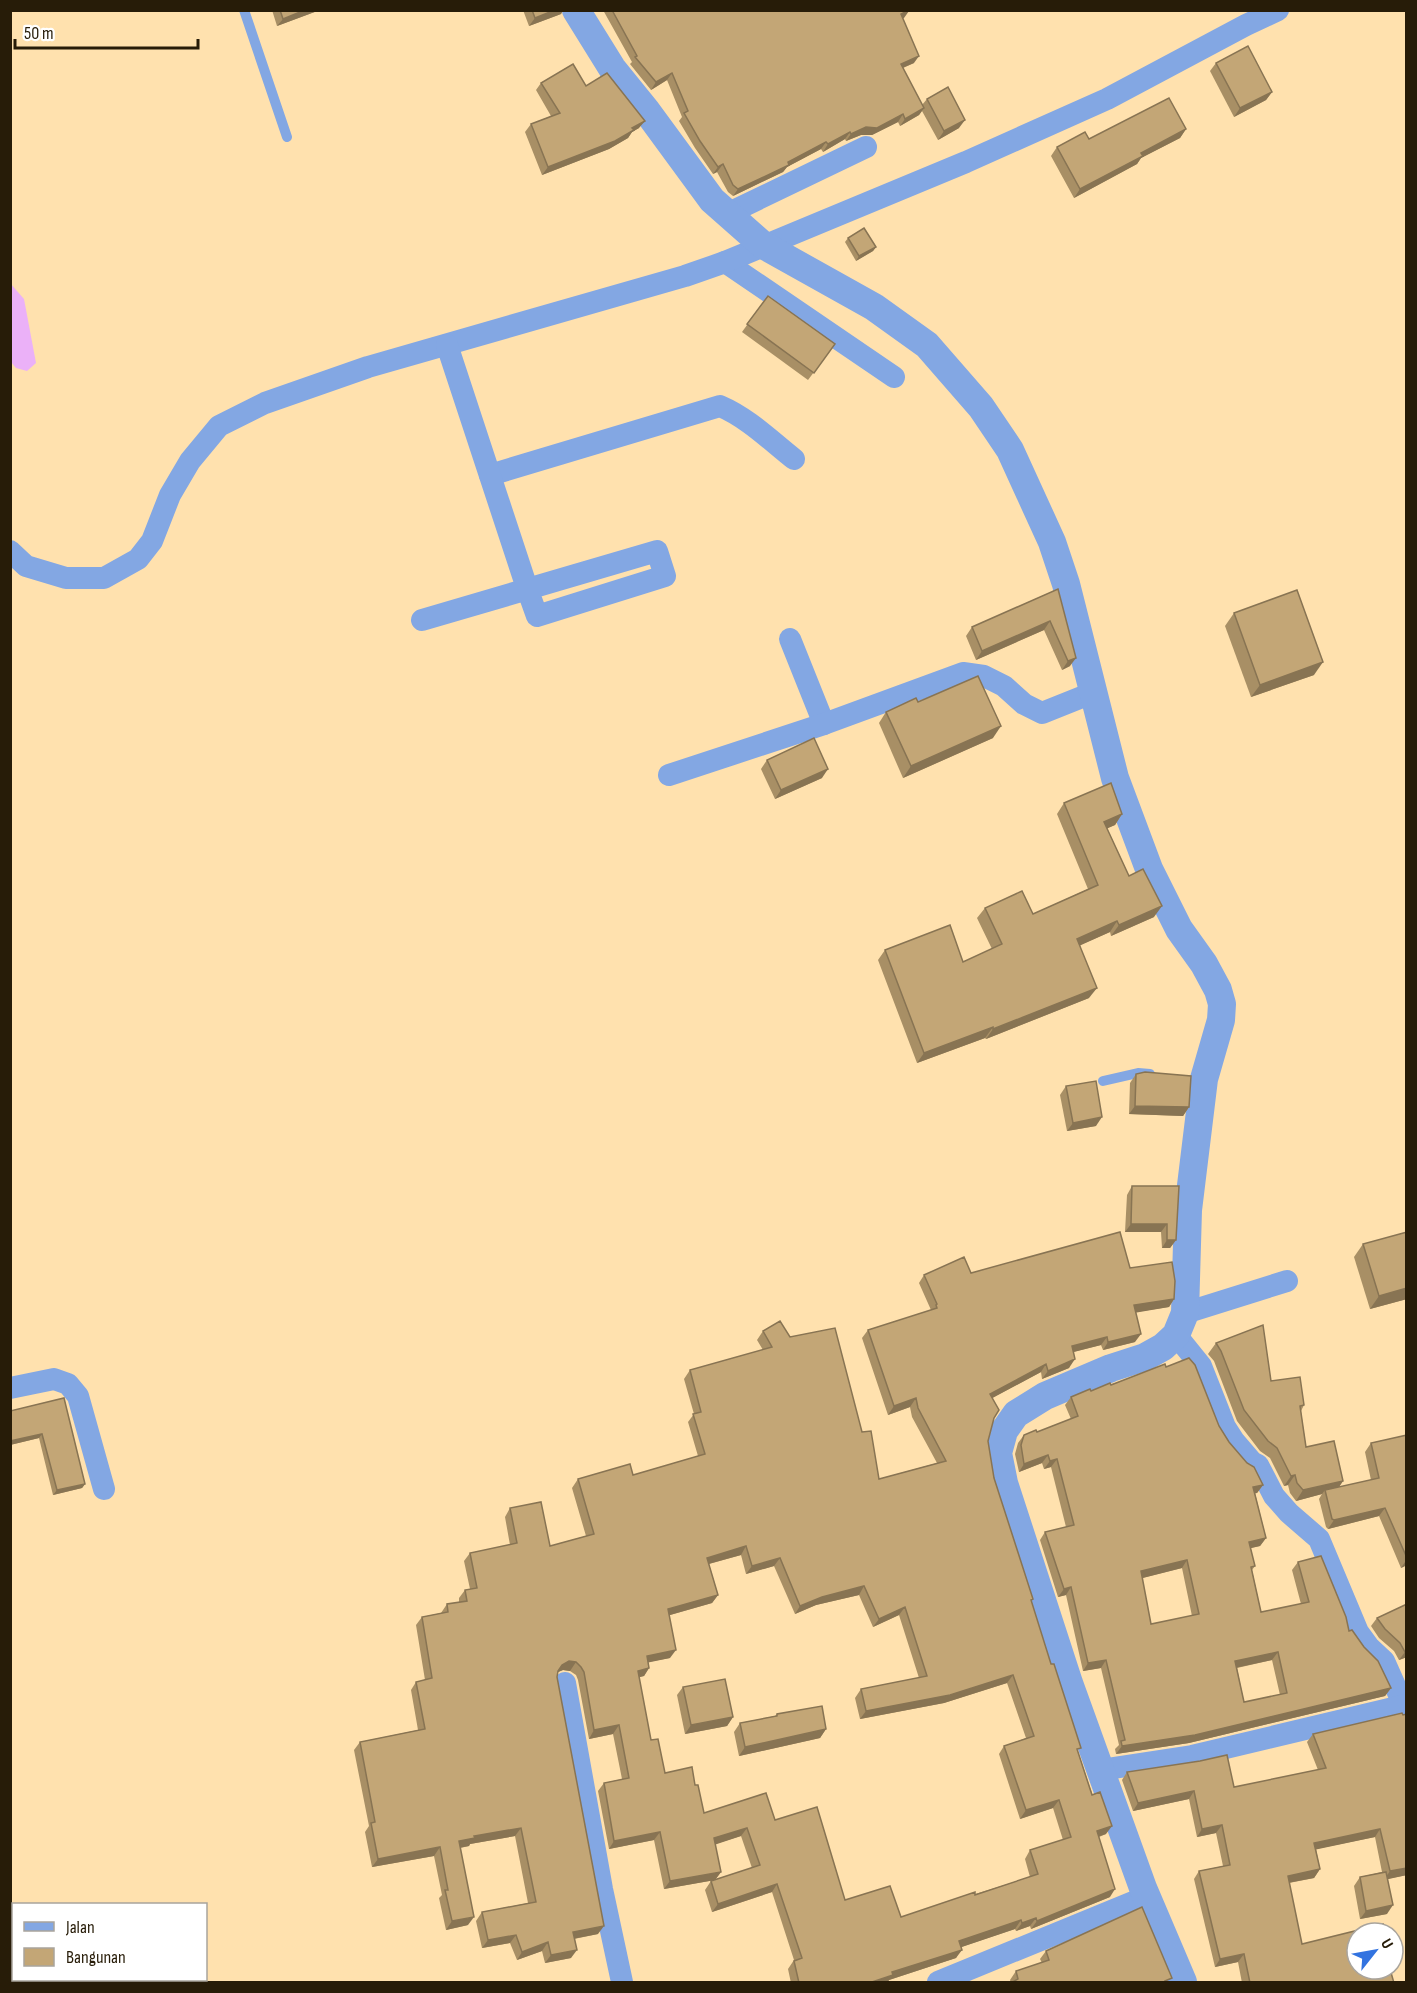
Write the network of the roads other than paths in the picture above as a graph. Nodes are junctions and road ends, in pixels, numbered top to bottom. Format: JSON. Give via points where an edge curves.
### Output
{"nodes":[{"id":1,"x":244,"y":10,"type":"edge"},
{"id":2,"x":576,"y":10,"type":"edge"},
{"id":3,"x":1278,"y":10,"type":"edge"},
{"id":4,"x":287,"y":137,"type":"dead end"},
{"id":5,"x":866,"y":147,"type":"dead end"},
{"id":6,"x":727,"y":214,"type":"junction"},
{"id":7,"x":763,"y":245,"type":"junction"},
{"id":8,"x":725,"y":262,"type":"junction"},
{"id":9,"x":447,"y":345,"type":"junction"},
{"id":10,"x":894,"y":377,"type":"dead end"},
{"id":11,"x":794,"y":459,"type":"dead end"},
{"id":12,"x":490,"y":475,"type":"junction"},
{"id":13,"x":10,"y":551,"type":"edge"},
{"id":14,"x":527,"y":588,"type":"junction"},
{"id":15,"x":422,"y":620,"type":"dead end"},
{"id":16,"x":790,"y":639,"type":"dead end"},
{"id":17,"x":1092,"y":693,"type":"junction"},
{"id":18,"x":824,"y":724,"type":"junction"},
{"id":19,"x":669,"y":775,"type":"dead end"},
{"id":20,"x":1160,"y":1075,"type":"edge"},
{"id":21,"x":1103,"y":1081,"type":"dead end"},
{"id":22,"x":1287,"y":1281,"type":"dead end"},
{"id":23,"x":1181,"y":1324,"type":"junction"},
{"id":24,"x":10,"y":1388,"type":"edge"},
{"id":25,"x":104,"y":1489,"type":"dead end"},
{"id":26,"x":565,"y":1683,"type":"dead end"},
{"id":27,"x":1406,"y":1706,"type":"edge"},
{"id":28,"x":1100,"y":1770,"type":"junction"},
{"id":29,"x":1148,"y":1896,"type":"junction"},
{"id":30,"x":622,"y":1983,"type":"edge"},
{"id":31,"x":938,"y":1983,"type":"edge"},
{"id":32,"x":1183,"y":1983,"type":"edge"}],
"edges":[{"from":1,"to":4,"type":"lane"},
{"from":2,"to":6,"type":"street","via":[[612,68],[712,200]]},
{"from":3,"to":7,"type":"street","via":[[1107,99]]},
{"from":5,"to":6,"type":"street"},
{"from":6,"to":7,"type":"street"},
{"from":7,"to":8,"type":"street"},
{"from":7,"to":17,"type":"street","via":[[874,308],[927,345],[981,406],[1010,450],[1052,542]]},
{"from":8,"to":9,"type":"street"},
{"from":8,"to":10,"type":"street"},
{"from":9,"to":12,"type":"street"},
{"from":9,"to":13,"type":"street","via":[[368,367],[265,403],[219,426],[190,460],[170,495],[152,541],[138,559],[104,578],[66,578],[26,566]]},
{"from":11,"to":12,"type":"street","via":[[749,422],[720,406]]},
{"from":12,"to":14,"type":"street"},
{"from":14,"to":14,"type":"street","via":[[657,551],[665,576],[537,616]]},
{"from":14,"to":15,"type":"street"},
{"from":16,"to":18,"type":"street"},
{"from":17,"to":18,"type":"street","via":[[1042,712],[984,676],[963,673]]},
{"from":17,"to":23,"type":"street","via":[[1115,778],[1149,869],[1179,929],[1204,964],[1222,1004],[1221,1020],[1199,1079]]},
{"from":18,"to":19,"type":"street"},
{"from":20,"to":21,"type":"lane","via":[[1138,1073]]},
{"from":22,"to":23,"type":"street"},
{"from":23,"to":27,"type":"street","via":[[1234,1441],[1258,1465],[1274,1496],[1319,1539],[1358,1632],[1384,1661]]},
{"from":23,"to":28,"type":"street","via":[[1163,1347],[1145,1358],[1045,1396],[1016,1414],[1004,1431],[998,1453],[1004,1483]]},
{"from":24,"to":25,"type":"street","via":[[54,1379],[68,1384],[78,1396]]},
{"from":26,"to":30,"type":"street"},
{"from":27,"to":28,"type":"street","via":[[1192,1756]]},
{"from":28,"to":29,"type":"street"},
{"from":29,"to":31,"type":"street"},
{"from":29,"to":32,"type":"street"}]}
